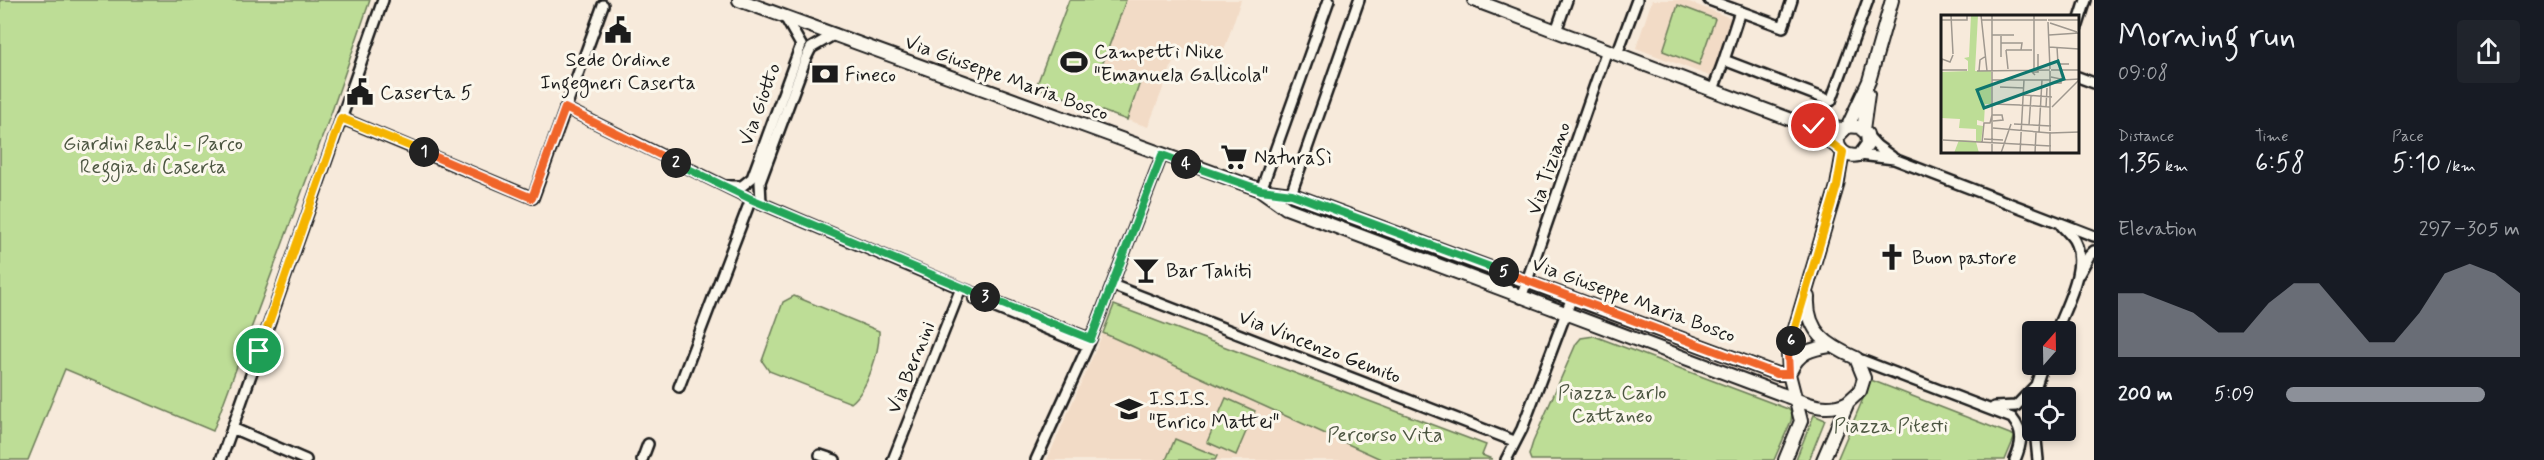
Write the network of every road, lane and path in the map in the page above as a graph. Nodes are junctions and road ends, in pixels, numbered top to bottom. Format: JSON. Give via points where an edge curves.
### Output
{"nodes":[{"id":1,"x":383,"y":0,"type":"edge"},
{"id":2,"x":739,"y":0,"type":"edge"},
{"id":3,"x":1329,"y":0,"type":"edge"},
{"id":4,"x":1359,"y":0,"type":"edge"},
{"id":5,"x":1477,"y":0,"type":"edge"},
{"id":6,"x":1567,"y":0,"type":"edge"},
{"id":7,"x":1637,"y":0,"type":"edge"},
{"id":8,"x":1709,"y":0,"type":"edge"},
{"id":9,"x":1792,"y":0,"type":"edge"},
{"id":10,"x":1868,"y":0,"type":"edge"},
{"id":11,"x":1892,"y":0,"type":"edge"},
{"id":12,"x":2086,"y":0,"type":"edge"},
{"id":13,"x":603,"y":5,"type":"dead end"},
{"id":14,"x":1740,"y":11,"type":"junction"},
{"id":15,"x":785,"y":16,"type":"junction"},
{"id":16,"x":2079,"y":22,"type":"edge"},
{"id":17,"x":1556,"y":31,"type":"junction"},
{"id":18,"x":835,"y":34,"type":"junction"},
{"id":19,"x":1612,"y":52,"type":"junction"},
{"id":20,"x":1724,"y":60,"type":"junction"},
{"id":21,"x":2079,"y":77,"type":"edge"},
{"id":22,"x":1869,"y":81,"type":"junction"},
{"id":23,"x":2094,"y":83,"type":"edge"},
{"id":24,"x":1713,"y":90,"type":"junction"},
{"id":25,"x":565,"y":108,"type":"junction"},
{"id":26,"x":341,"y":118,"type":"junction"},
{"id":27,"x":1808,"y":126,"type":"junction"},
{"id":28,"x":1846,"y":128,"type":"junction"},
{"id":29,"x":1865,"y":132,"type":"junction"},
{"id":30,"x":1841,"y":150,"type":"junction"},
{"id":31,"x":1162,"y":155,"type":"junction"},
{"id":32,"x":1857,"y":155,"type":"junction"},
{"id":33,"x":1894,"y":159,"type":"junction"},
{"id":34,"x":724,"y":186,"type":"junction"},
{"id":35,"x":1837,"y":186,"type":"junction"},
{"id":36,"x":1261,"y":190,"type":"junction"},
{"id":37,"x":1292,"y":194,"type":"junction"},
{"id":38,"x":751,"y":199,"type":"junction"},
{"id":39,"x":761,"y":203,"type":"junction"},
{"id":40,"x":1286,"y":208,"type":"junction"},
{"id":41,"x":2060,"y":224,"type":"junction"},
{"id":42,"x":2094,"y":236,"type":"edge"},
{"id":43,"x":2094,"y":251,"type":"edge"},
{"id":44,"x":1809,"y":278,"type":"junction"},
{"id":45,"x":1528,"y":281,"type":"junction"},
{"id":46,"x":2074,"y":281,"type":"junction"},
{"id":47,"x":1112,"y":285,"type":"junction"},
{"id":48,"x":960,"y":290,"type":"junction"},
{"id":49,"x":1572,"y":297,"type":"junction"},
{"id":50,"x":1521,"y":298,"type":"junction"},
{"id":51,"x":1566,"y":314,"type":"junction"},
{"id":52,"x":2059,"y":321,"type":"edge"},
{"id":53,"x":1089,"y":343,"type":"junction"},
{"id":54,"x":1830,"y":346,"type":"junction"},
{"id":55,"x":1856,"y":358,"type":"junction"},
{"id":56,"x":1789,"y":374,"type":"junction"},
{"id":57,"x":2039,"y":375,"type":"edge"},
{"id":58,"x":2036,"y":385,"type":"joint"},
{"id":59,"x":679,"y":387,"type":"dead end"},
{"id":60,"x":1797,"y":399,"type":"junction"},
{"id":61,"x":1848,"y":402,"type":"junction"},
{"id":62,"x":1983,"y":406,"type":"junction"},
{"id":63,"x":232,"y":428,"type":"junction"},
{"id":64,"x":1514,"y":441,"type":"junction"},
{"id":65,"x":2037,"y":441,"type":"edge"},
{"id":66,"x":648,"y":444,"type":"dead end"},
{"id":67,"x":820,"y":454,"type":"dead end"},
{"id":68,"x":220,"y":460,"type":"edge"},
{"id":69,"x":306,"y":460,"type":"edge"},
{"id":70,"x":642,"y":460,"type":"edge"},
{"id":71,"x":835,"y":460,"type":"edge"},
{"id":72,"x":893,"y":460,"type":"edge"},
{"id":73,"x":1036,"y":460,"type":"edge"},
{"id":74,"x":1506,"y":460,"type":"edge"},
{"id":75,"x":1785,"y":460,"type":"edge"},
{"id":76,"x":1823,"y":460,"type":"edge"},
{"id":77,"x":2015,"y":460,"type":"edge"},
{"id":78,"x":2038,"y":460,"type":"edge"}],
"edges":[{"from":1,"to":26,"type":"street"},
{"from":2,"to":15,"type":"street","name":"Via Giuseppe Maria Bosco"},
{"from":3,"to":36,"type":"street"},
{"from":4,"to":37,"type":"street"},
{"from":5,"to":17,"type":"street"},
{"from":6,"to":17,"type":"street"},
{"from":7,"to":19,"type":"street","name":"Via Tiziano"},
{"from":8,"to":14,"type":"street"},
{"from":9,"to":14,"type":"street","via":[[1783,27]]},
{"from":10,"to":20,"type":"street","via":[[1831,101]]},
{"from":11,"to":22,"type":"street"},
{"from":12,"to":16,"type":"street"},
{"from":13,"to":25,"type":"street"},
{"from":14,"to":20,"type":"street"},
{"from":15,"to":18,"type":"street","name":"Via Giuseppe Maria Bosco"},
{"from":15,"to":34,"type":"street","name":"Via Giotto","via":[[801,45],[752,178],[741,186]]},
{"from":17,"to":19,"type":"street"},
{"from":18,"to":31,"type":"street","name":"Via Giuseppe Maria Bosco"},
{"from":18,"to":39,"type":"street","name":"Via Giotto","via":[[811,48],[806,58],[760,182]]},
{"from":19,"to":24,"type":"street"},
{"from":19,"to":45,"type":"street","name":"Via Tiziano"},
{"from":20,"to":24,"type":"street"},
{"from":21,"to":23,"type":"street"},
{"from":22,"to":28,"type":"street"},
{"from":22,"to":29,"type":"street"},
{"from":24,"to":27,"type":"street"},
{"from":25,"to":26,"type":"street","via":[[532,198]]},
{"from":25,"to":34,"type":"street"},
{"from":26,"to":63,"type":"street"},
{"from":27,"to":28,"type":"street"},
{"from":27,"to":30,"type":"street"},
{"from":28,"to":29,"type":"street","via":[[1858,127]]},
{"from":28,"to":30,"type":"street","via":[[1838,140]]},
{"from":29,"to":32,"type":"street","via":[[1868,144]]},
{"from":29,"to":33,"type":"street"},
{"from":30,"to":32,"type":"street"},
{"from":30,"to":35,"type":"street"},
{"from":31,"to":36,"type":"street","name":"Via Giuseppe Maria Bosco"},
{"from":31,"to":47,"type":"street"},
{"from":32,"to":33,"type":"street"},
{"from":32,"to":35,"type":"street"},
{"from":33,"to":41,"type":"street"},
{"from":34,"to":38,"type":"street"},
{"from":35,"to":44,"type":"street"},
{"from":36,"to":37,"type":"street","name":"Via Giuseppe Maria Bosco"},
{"from":36,"to":40,"type":"street","name":"Via Giuseppe Maria Bosco"},
{"from":37,"to":40,"type":"street"},
{"from":37,"to":45,"type":"street","name":"Via Giuseppe Maria Bosco"},
{"from":38,"to":39,"type":"street"},
{"from":38,"to":59,"type":"street"},
{"from":39,"to":48,"type":"street"},
{"from":40,"to":50,"type":"street","name":"Via Giuseppe Maria Bosco"},
{"from":41,"to":42,"type":"street"},
{"from":41,"to":46,"type":"street","via":[[2074,241],[2078,254]]},
{"from":43,"to":46,"type":"street"},
{"from":44,"to":54,"type":"street","via":[[1807,308],[1811,324]]},
{"from":44,"to":56,"type":"street","via":[[1788,352]]},
{"from":45,"to":49,"type":"street","name":"Via Giuseppe Maria Bosco"},
{"from":45,"to":50,"type":"street","name":"Via Tiziano"},
{"from":46,"to":52,"type":"street"},
{"from":47,"to":53,"type":"street"},
{"from":47,"to":64,"type":"street","name":"Via Vincenzo Gemito"},
{"from":48,"to":53,"type":"street"},
{"from":48,"to":72,"type":"street","name":"Via Bernini"},
{"from":49,"to":51,"type":"street"},
{"from":49,"to":56,"type":"street","name":"Via Giuseppe Maria Bosco","via":[[1777,374]]},
{"from":50,"to":51,"type":"street","name":"Via Giuseppe Maria Bosco"},
{"from":51,"to":60,"type":"street","name":"Via Giuseppe Maria Bosco"},
{"from":51,"to":64,"type":"street"},
{"from":53,"to":73,"type":"street"},
{"from":54,"to":55,"type":"street"},
{"from":54,"to":56,"type":"street","via":[[1803,353],[1796,358]]},
{"from":55,"to":61,"type":"street","via":[[1864,378],[1860,391]]},
{"from":55,"to":62,"type":"street"},
{"from":56,"to":60,"type":"street"},
{"from":57,"to":58,"type":"street"},
{"from":58,"to":62,"type":"street","via":[[2016,406]]},
{"from":60,"to":61,"type":"street","via":[[1826,408]]},
{"from":60,"to":75,"type":"street","via":[[1801,421]]},
{"from":61,"to":76,"type":"street"},
{"from":62,"to":77,"type":"street","via":[[2012,418],[2019,426],[2022,441]]},
{"from":63,"to":68,"type":"street"},
{"from":63,"to":69,"type":"street"},
{"from":64,"to":74,"type":"street"},
{"from":65,"to":78,"type":"street"},
{"from":66,"to":70,"type":"street"},
{"from":67,"to":71,"type":"street"}]}
